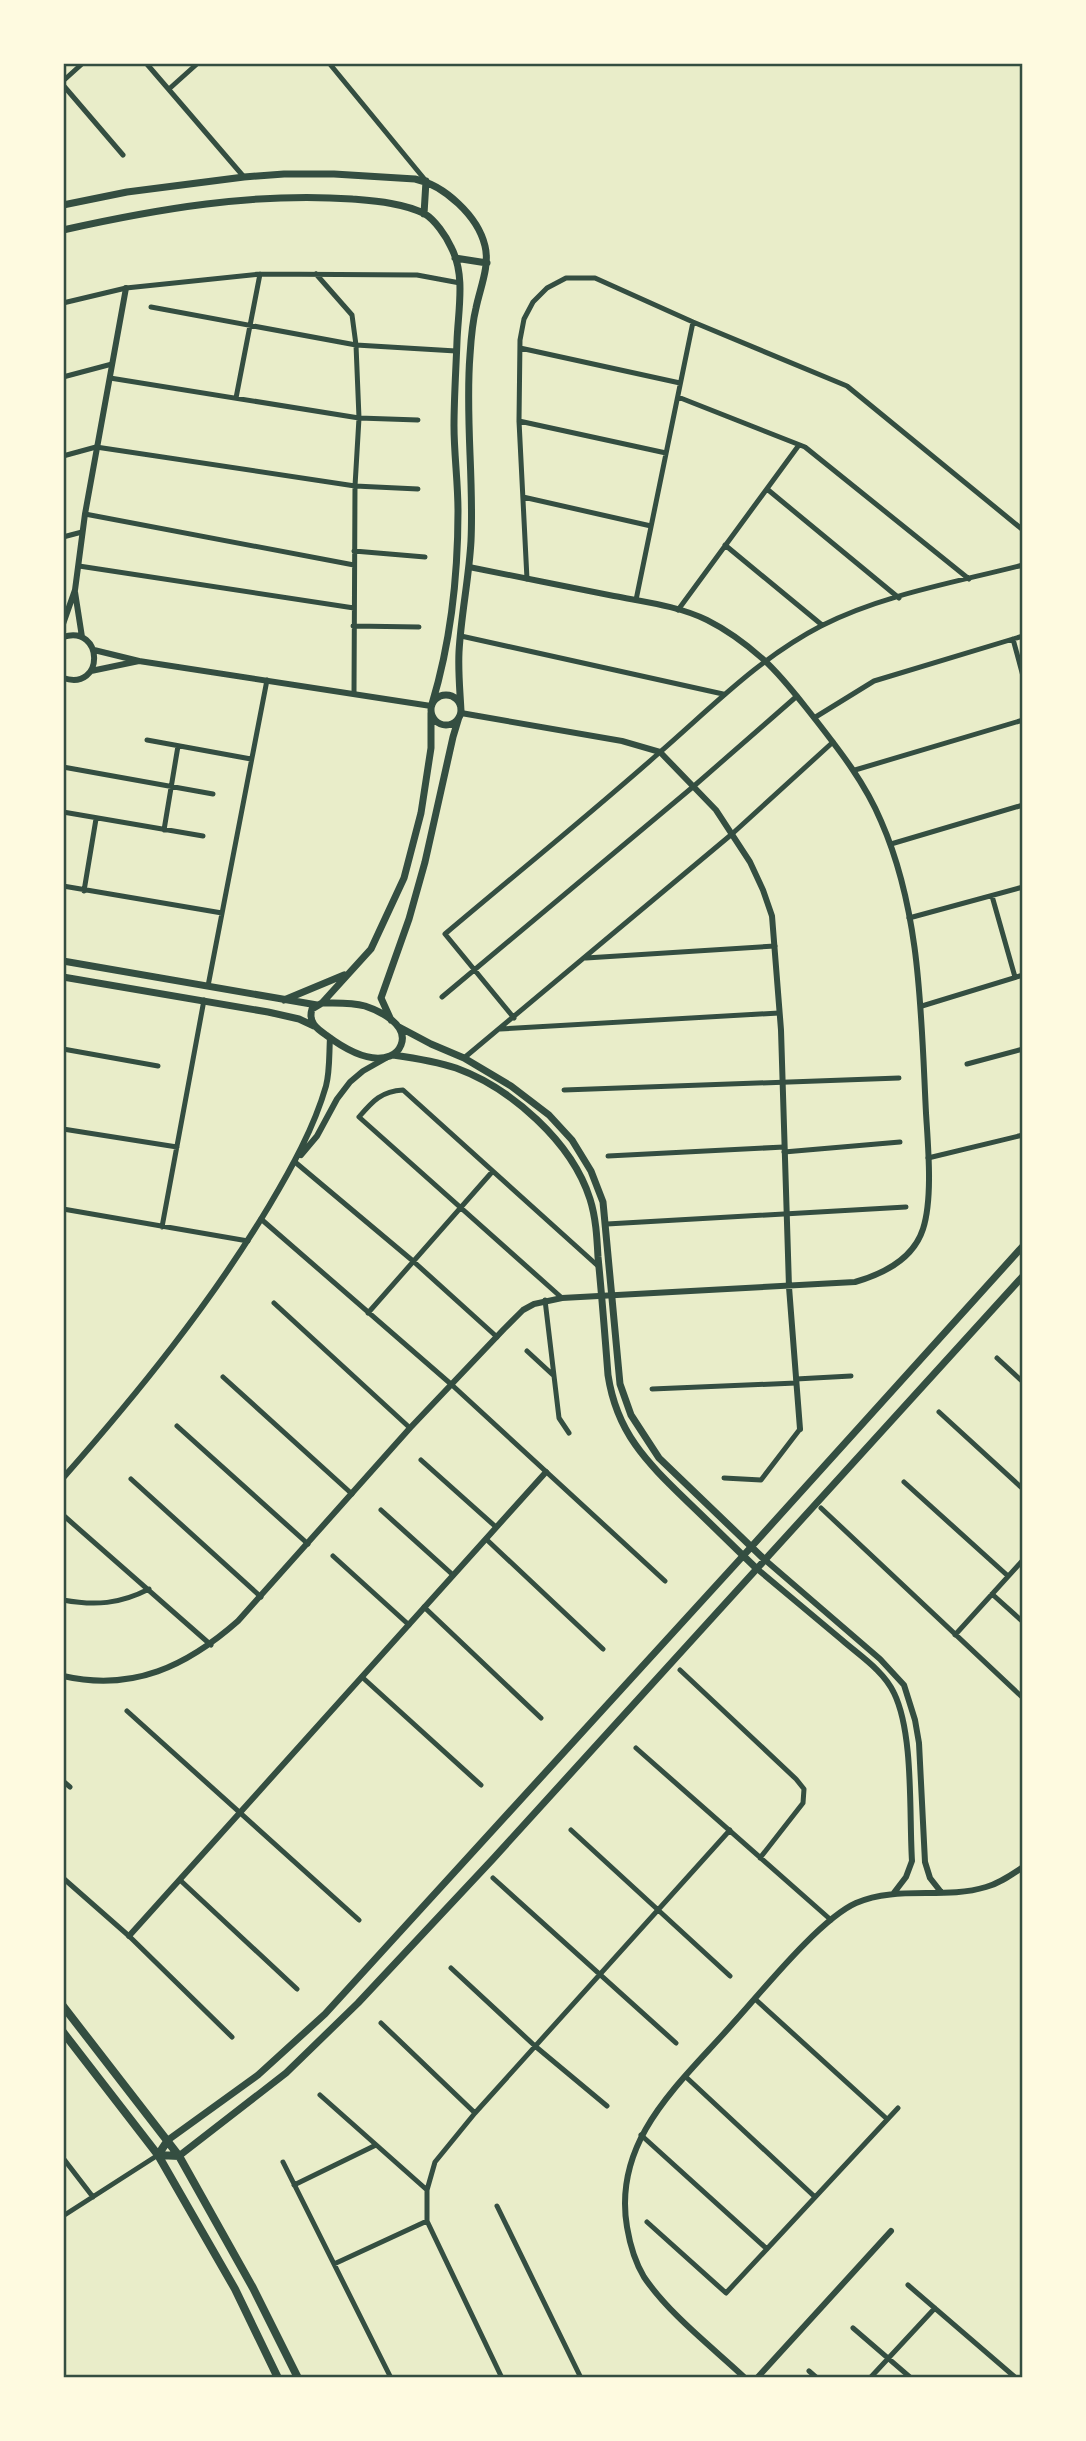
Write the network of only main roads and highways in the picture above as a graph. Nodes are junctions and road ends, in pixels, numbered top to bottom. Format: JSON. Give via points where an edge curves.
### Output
{"nodes":[{"id":1,"x":426,"y":181,"type":"junction"},
{"id":2,"x":63,"y":205,"type":"edge"},
{"id":3,"x":424,"y":214,"type":"junction"},
{"id":4,"x":63,"y":230,"type":"edge"},
{"id":5,"x":455,"y":258,"type":"junction"},
{"id":6,"x":487,"y":262,"type":"junction"},
{"id":7,"x":432,"y":708,"type":"junction"},
{"id":8,"x":460,"y":714,"type":"junction"},
{"id":9,"x":63,"y":961,"type":"edge"},
{"id":10,"x":348,"y":973,"type":"junction"},
{"id":11,"x":63,"y":977,"type":"edge"},
{"id":12,"x":284,"y":1000,"type":"junction"},
{"id":13,"x":320,"y":1004,"type":"junction"},
{"id":14,"x":391,"y":1020,"type":"junction"},
{"id":15,"x":314,"y":1026,"type":"junction"},
{"id":16,"x":399,"y":1027,"type":"junction"},
{"id":17,"x":390,"y":1056,"type":"junction"},
{"id":18,"x":464,"y":1058,"type":"junction"},
{"id":19,"x":458,"y":1069,"type":"junction"},
{"id":20,"x":1023,"y":1246,"type":"edge"},
{"id":21,"x":1023,"y":1276,"type":"edge"},
{"id":22,"x":604,"y":1331,"type":"junction"},
{"id":23,"x":616,"y":1331,"type":"junction"},
{"id":24,"x":751,"y":1547,"type":"junction"},
{"id":25,"x":743,"y":1556,"type":"junction"},
{"id":26,"x":764,"y":1559,"type":"junction"},
{"id":27,"x":756,"y":1568,"type":"junction"},
{"id":28,"x":468,"y":1858,"type":"junction"},
{"id":29,"x":482,"y":1870,"type":"junction"},
{"id":30,"x":63,"y":2006,"type":"edge"},
{"id":31,"x":63,"y":2032,"type":"edge"},
{"id":32,"x":168,"y":2140,"type":"junction"},
{"id":33,"x":158,"y":2155,"type":"junction"},
{"id":34,"x":179,"y":2156,"type":"junction"},
{"id":35,"x":278,"y":2378,"type":"edge"},
{"id":36,"x":298,"y":2378,"type":"edge"}],
"edges":[{"from":1,"to":2,"type":"main road","via":[[284,174],[127,192]]},
{"from":1,"to":3,"type":"main road"},
{"from":1,"to":6,"type":"main road","via":[[453,199],[473,222],[486,247]]},
{"from":3,"to":4,"type":"main road","via":[[369,201],[271,198],[183,207]]},
{"from":3,"to":5,"type":"main road","via":[[442,232]]},
{"from":5,"to":6,"type":"main road"},
{"from":5,"to":7,"type":"main road","via":[[460,283],[454,428],[457,565],[447,651]]},
{"from":6,"to":8,"type":"main road","via":[[469,362],[472,504]]},
{"from":7,"to":8,"type":"main road","via":[[436,721],[444,725]]},
{"from":7,"to":8,"type":"main road","via":[[442,696],[451,696],[458,702]]},
{"from":7,"to":10,"type":"main road","via":[[421,813],[404,878],[371,949]]},
{"from":8,"to":14,"type":"main road","via":[[422,874],[381,998]]},
{"from":9,"to":12,"type":"main road"},
{"from":10,"to":12,"type":"main road"},
{"from":10,"to":13,"type":"main road"},
{"from":11,"to":15,"type":"main road","via":[[286,1016]]},
{"from":12,"to":13,"type":"main road"},
{"from":13,"to":14,"type":"main road","via":[[365,1006]]},
{"from":13,"to":15,"type":"main road","via":[[311,1013]]},
{"from":14,"to":16,"type":"main road"},
{"from":15,"to":17,"type":"main road","via":[[362,1055]]},
{"from":16,"to":17,"type":"main road","via":[[402,1040]]},
{"from":16,"to":18,"type":"main road"},
{"from":17,"to":19,"type":"main road"},
{"from":18,"to":19,"type":"main road"},
{"from":18,"to":23,"type":"main road","via":[[524,1095],[561,1127],[579,1151],[603,1202]]},
{"from":19,"to":22,"type":"main road","via":[[537,1119],[578,1173],[596,1228]]},
{"from":20,"to":24,"type":"main road"},
{"from":21,"to":26,"type":"main road"},
{"from":22,"to":23,"type":"main road"},
{"from":22,"to":25,"type":"main road","via":[[613,1401],[633,1443]]},
{"from":23,"to":24,"type":"main road","via":[[623,1396],[640,1433],[659,1458]]},
{"from":24,"to":25,"type":"main road"},
{"from":24,"to":26,"type":"main road"},
{"from":25,"to":27,"type":"main road"},
{"from":25,"to":28,"type":"main road"},
{"from":26,"to":27,"type":"main road"},
{"from":27,"to":29,"type":"main road"},
{"from":28,"to":29,"type":"main road"},
{"from":28,"to":32,"type":"main road","via":[[288,2049]]},
{"from":29,"to":34,"type":"main road","via":[[330,2032],[250,2103]]},
{"from":30,"to":32,"type":"main road"},
{"from":31,"to":33,"type":"main road"},
{"from":32,"to":33,"type":"main road"},
{"from":32,"to":34,"type":"main road"},
{"from":33,"to":34,"type":"main road"},
{"from":33,"to":35,"type":"main road","via":[[235,2289]]},
{"from":34,"to":36,"type":"main road"}]}
